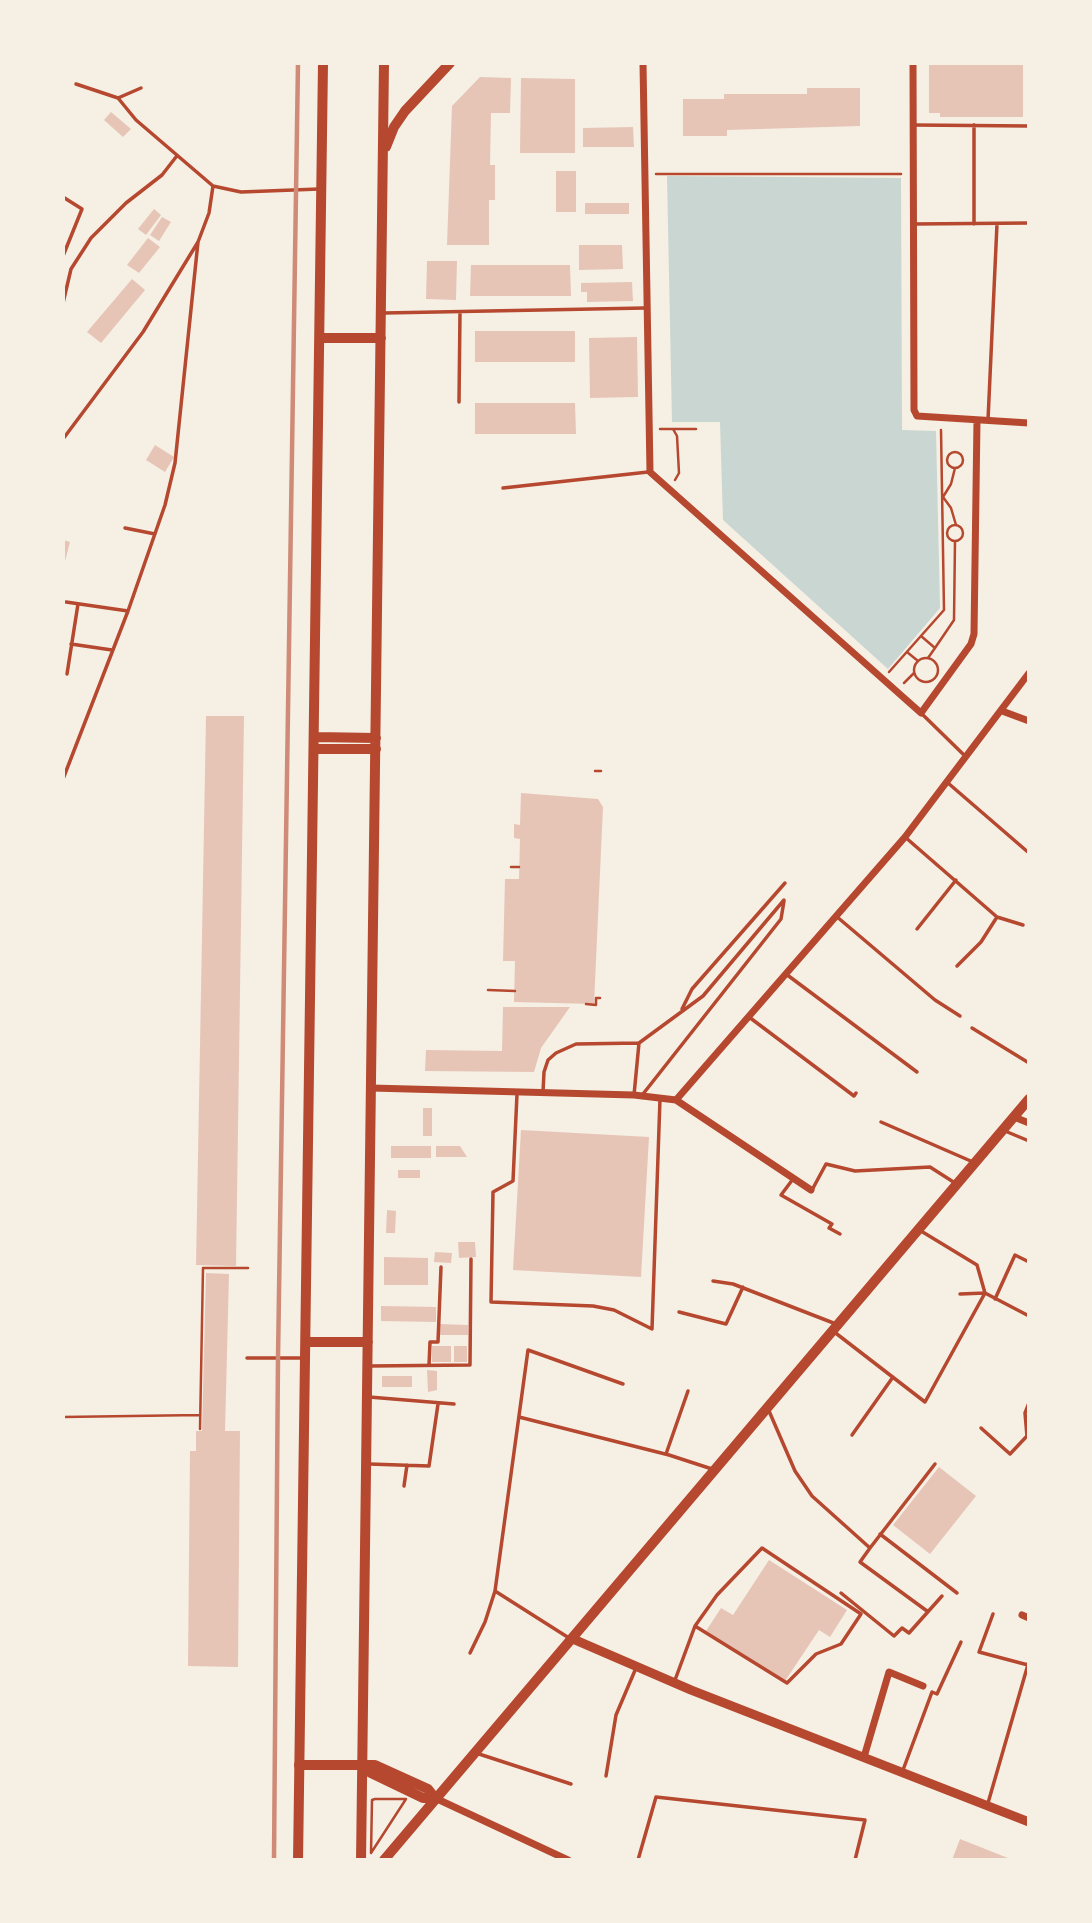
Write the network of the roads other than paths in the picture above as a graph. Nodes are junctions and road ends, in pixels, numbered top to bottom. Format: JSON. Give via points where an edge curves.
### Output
{"nodes":[{"id":1,"x":324,"y":63,"type":"edge"},
{"id":2,"x":384,"y":63,"type":"edge"},
{"id":3,"x":450,"y":63,"type":"edge"},
{"id":4,"x":643,"y":63,"type":"edge"},
{"id":5,"x":913,"y":63,"type":"edge"},
{"id":6,"x":76,"y":84,"type":"dead end"},
{"id":7,"x":141,"y":88,"type":"dead end"},
{"id":8,"x":118,"y":98,"type":"junction"},
{"id":9,"x":914,"y":125,"type":"junction"},
{"id":10,"x":974,"y":125,"type":"junction"},
{"id":11,"x":1029,"y":127,"type":"edge"},
{"id":12,"x":176,"y":157,"type":"junction"},
{"id":13,"x":383,"y":157,"type":"junction"},
{"id":14,"x":213,"y":187,"type":"junction"},
{"id":15,"x":322,"y":189,"type":"junction"},
{"id":16,"x":63,"y":197,"type":"edge"},
{"id":17,"x":997,"y":223,"type":"junction"},
{"id":18,"x":1029,"y":223,"type":"edge"},
{"id":19,"x":914,"y":224,"type":"junction"},
{"id":20,"x":974,"y":224,"type":"junction"},
{"id":21,"x":198,"y":242,"type":"junction"},
{"id":22,"x":63,"y":256,"type":"edge"},
{"id":23,"x":63,"y":303,"type":"edge"},
{"id":24,"x":645,"y":308,"type":"junction"},
{"id":25,"x":460,"y":312,"type":"junction"},
{"id":26,"x":382,"y":313,"type":"junction"},
{"id":27,"x":320,"y":338,"type":"junction"},
{"id":28,"x":381,"y":338,"type":"junction"},
{"id":29,"x":459,"y":402,"type":"dead end"},
{"id":30,"x":977,"y":420,"type":"junction"},
{"id":31,"x":988,"y":420,"type":"junction"},
{"id":32,"x":1029,"y":423,"type":"edge"},
{"id":33,"x":63,"y":439,"type":"edge"},
{"id":34,"x":650,"y":472,"type":"junction"},
{"id":35,"x":503,"y":488,"type":"dead end"},
{"id":36,"x":125,"y":528,"type":"dead end"},
{"id":37,"x":155,"y":534,"type":"junction"},
{"id":38,"x":66,"y":602,"type":"dead end"},
{"id":39,"x":78,"y":604,"type":"junction"},
{"id":40,"x":128,"y":611,"type":"junction"},
{"id":41,"x":71,"y":644,"type":"junction"},
{"id":42,"x":112,"y":650,"type":"junction"},
{"id":43,"x":1029,"y":673,"type":"edge"},
{"id":44,"x":66,"y":674,"type":"dead end"},
{"id":45,"x":1002,"y":711,"type":"junction"},
{"id":46,"x":921,"y":713,"type":"junction"},
{"id":47,"x":1029,"y":720,"type":"edge"},
{"id":48,"x":315,"y":743,"type":"junction"},
{"id":49,"x":376,"y":744,"type":"junction"},
{"id":50,"x":967,"y":757,"type":"junction"},
{"id":51,"x":63,"y":779,"type":"edge"},
{"id":52,"x":948,"y":783,"type":"junction"},
{"id":53,"x":905,"y":837,"type":"junction"},
{"id":54,"x":1029,"y":853,"type":"edge"},
{"id":55,"x":956,"y":880,"type":"junction"},
{"id":56,"x":785,"y":883,"type":"dead end"},
{"id":57,"x":836,"y":916,"type":"junction"},
{"id":58,"x":997,"y":917,"type":"junction"},
{"id":59,"x":1023,"y":925,"type":"dead end"},
{"id":60,"x":917,"y":929,"type":"dead end"},
{"id":61,"x":957,"y":966,"type":"dead end"},
{"id":62,"x":786,"y":974,"type":"junction"},
{"id":63,"x":681,"y":1011,"type":"junction"},
{"id":64,"x":960,"y":1016,"type":"dead end"},
{"id":65,"x":749,"y":1017,"type":"junction"},
{"id":66,"x":972,"y":1028,"type":"dead end"},
{"id":67,"x":639,"y":1043,"type":"junction"},
{"id":68,"x":1029,"y":1063,"type":"edge"},
{"id":69,"x":917,"y":1072,"type":"dead end"},
{"id":70,"x":371,"y":1088,"type":"junction"},
{"id":71,"x":517,"y":1091,"type":"junction"},
{"id":72,"x":543,"y":1092,"type":"junction"},
{"id":73,"x":856,"y":1093,"type":"dead end"},
{"id":74,"x":638,"y":1095,"type":"junction"},
{"id":75,"x":660,"y":1097,"type":"junction"},
{"id":76,"x":1029,"y":1099,"type":"edge"},
{"id":77,"x":676,"y":1100,"type":"junction"},
{"id":78,"x":1014,"y":1117,"type":"junction"},
{"id":79,"x":881,"y":1122,"type":"dead end"},
{"id":80,"x":1029,"y":1123,"type":"edge"},
{"id":81,"x":1003,"y":1131,"type":"junction"},
{"id":82,"x":1029,"y":1141,"type":"edge"},
{"id":83,"x":975,"y":1163,"type":"junction"},
{"id":84,"x":793,"y":1179,"type":"junction"},
{"id":85,"x":957,"y":1184,"type":"junction"},
{"id":86,"x":811,"y":1190,"type":"joint"},
{"id":87,"x":918,"y":1229,"type":"junction"},
{"id":88,"x":840,"y":1234,"type":"dead end"},
{"id":89,"x":471,"y":1259,"type":"dead end"},
{"id":90,"x":1029,"y":1262,"type":"edge"},
{"id":91,"x":441,"y":1267,"type":"dead end"},
{"id":92,"x":713,"y":1281,"type":"dead end"},
{"id":93,"x":744,"y":1287,"type":"junction"},
{"id":94,"x":985,"y":1293,"type":"junction"},
{"id":95,"x":960,"y":1294,"type":"dead end"},
{"id":96,"x":995,"y":1299,"type":"junction"},
{"id":97,"x":679,"y":1312,"type":"dead end"},
{"id":98,"x":1029,"y":1316,"type":"edge"},
{"id":99,"x":833,"y":1327,"type":"junction"},
{"id":100,"x":306,"y":1342,"type":"junction"},
{"id":101,"x":368,"y":1342,"type":"junction"},
{"id":102,"x":247,"y":1357,"type":"dead end"},
{"id":103,"x":306,"y":1357,"type":"junction"},
{"id":104,"x":429,"y":1365,"type":"junction"},
{"id":105,"x":368,"y":1366,"type":"junction"},
{"id":106,"x":894,"y":1376,"type":"junction"},
{"id":107,"x":623,"y":1384,"type":"dead end"},
{"id":108,"x":688,"y":1391,"type":"dead end"},
{"id":109,"x":367,"y":1397,"type":"junction"},
{"id":110,"x":1029,"y":1403,"type":"edge"},
{"id":111,"x":438,"y":1404,"type":"junction"},
{"id":112,"x":454,"y":1405,"type":"dead end"},
{"id":113,"x":766,"y":1406,"type":"junction"},
{"id":114,"x":519,"y":1416,"type":"junction"},
{"id":115,"x":981,"y":1428,"type":"dead end"},
{"id":116,"x":852,"y":1434,"type":"dead end"},
{"id":117,"x":1028,"y":1437,"type":"edge"},
{"id":118,"x":666,"y":1454,"type":"junction"},
{"id":119,"x":366,"y":1464,"type":"junction"},
{"id":120,"x":935,"y":1464,"type":"dead end"},
{"id":121,"x":407,"y":1465,"type":"junction"},
{"id":122,"x":712,"y":1469,"type":"junction"},
{"id":123,"x":404,"y":1486,"type":"dead end"},
{"id":124,"x":880,"y":1535,"type":"junction"},
{"id":125,"x":870,"y":1548,"type":"junction"},
{"id":126,"x":495,"y":1591,"type":"junction"},
{"id":127,"x":841,"y":1593,"type":"dead end"},
{"id":128,"x":957,"y":1593,"type":"dead end"},
{"id":129,"x":942,"y":1596,"type":"dead end"},
{"id":130,"x":927,"y":1611,"type":"junction"},
{"id":131,"x":993,"y":1614,"type":"dead end"},
{"id":132,"x":695,"y":1626,"type":"junction"},
{"id":133,"x":573,"y":1639,"type":"junction"},
{"id":134,"x":961,"y":1642,"type":"dead end"},
{"id":135,"x":470,"y":1653,"type":"dead end"},
{"id":136,"x":1028,"y":1663,"type":"edge"},
{"id":137,"x":637,"y":1666,"type":"junction"},
{"id":138,"x":674,"y":1682,"type":"junction"},
{"id":139,"x":923,"y":1686,"type":"dead end"},
{"id":140,"x":474,"y":1752,"type":"junction"},
{"id":141,"x":864,"y":1757,"type":"junction"},
{"id":142,"x":299,"y":1765,"type":"junction"},
{"id":143,"x":362,"y":1766,"type":"junction"},
{"id":144,"x":902,"y":1772,"type":"junction"},
{"id":145,"x":606,"y":1776,"type":"dead end"},
{"id":146,"x":571,"y":1784,"type":"dead end"},
{"id":147,"x":435,"y":1798,"type":"junction"},
{"id":148,"x":988,"y":1805,"type":"junction"},
{"id":149,"x":1029,"y":1822,"type":"edge"},
{"id":150,"x":389,"y":1859,"type":"edge"},
{"id":151,"x":298,"y":1860,"type":"edge"},
{"id":152,"x":361,"y":1860,"type":"edge"},
{"id":153,"x":568,"y":1860,"type":"edge"},
{"id":154,"x":638,"y":1860,"type":"edge"},
{"id":155,"x":855,"y":1860,"type":"edge"}],
"edges":[{"from":1,"to":15,"type":"main road"},
{"from":2,"to":13,"type":"main road"},
{"from":3,"to":13,"type":"main road","via":[[394,127]]},
{"from":4,"to":24,"type":"street"},
{"from":5,"to":9,"type":"street"},
{"from":6,"to":8,"type":"lane"},
{"from":7,"to":8,"type":"lane"},
{"from":8,"to":12,"type":"lane"},
{"from":9,"to":10,"type":"lane"},
{"from":9,"to":19,"type":"street"},
{"from":10,"to":11,"type":"lane"},
{"from":10,"to":20,"type":"lane"},
{"from":12,"to":14,"type":"lane"},
{"from":12,"to":23,"type":"lane","via":[[91,238],[71,270]]},
{"from":13,"to":26,"type":"main road"},
{"from":14,"to":15,"type":"lane","via":[[241,192]]},
{"from":14,"to":21,"type":"lane"},
{"from":15,"to":27,"type":"main road"},
{"from":16,"to":22,"type":"lane","via":[[82,209]]},
{"from":17,"to":18,"type":"lane"},
{"from":17,"to":20,"type":"lane"},
{"from":17,"to":31,"type":"lane"},
{"from":19,"to":20,"type":"lane"},
{"from":19,"to":30,"type":"street","via":[[914,410],[917,416]]},
{"from":21,"to":33,"type":"lane","via":[[143,332]]},
{"from":21,"to":37,"type":"lane","via":[[175,463]]},
{"from":24,"to":25,"type":"lane"},
{"from":24,"to":34,"type":"street"},
{"from":25,"to":26,"type":"lane"},
{"from":25,"to":29,"type":"lane"},
{"from":26,"to":28,"type":"main road"},
{"from":27,"to":28,"type":"main road"},
{"from":27,"to":48,"type":"main road"},
{"from":28,"to":49,"type":"main road"},
{"from":30,"to":31,"type":"street"},
{"from":30,"to":46,"type":"street","via":[[974,634]]},
{"from":31,"to":32,"type":"street"},
{"from":34,"to":35,"type":"lane"},
{"from":34,"to":46,"type":"street"},
{"from":36,"to":37,"type":"lane"},
{"from":37,"to":40,"type":"lane"},
{"from":38,"to":39,"type":"lane"},
{"from":39,"to":40,"type":"lane"},
{"from":39,"to":41,"type":"lane"},
{"from":40,"to":42,"type":"lane"},
{"from":41,"to":42,"type":"lane"},
{"from":41,"to":44,"type":"lane"},
{"from":42,"to":51,"type":"lane"},
{"from":43,"to":45,"type":"street"},
{"from":45,"to":47,"type":"street"},
{"from":45,"to":50,"type":"street"},
{"from":46,"to":50,"type":"lane"},
{"from":48,"to":49,"type":"main road"},
{"from":48,"to":100,"type":"main road"},
{"from":49,"to":70,"type":"main road"},
{"from":50,"to":52,"type":"street"},
{"from":52,"to":53,"type":"street"},
{"from":52,"to":54,"type":"lane"},
{"from":53,"to":55,"type":"lane"},
{"from":53,"to":57,"type":"street"},
{"from":55,"to":58,"type":"lane"},
{"from":55,"to":60,"type":"lane"},
{"from":56,"to":63,"type":"lane","via":[[692,989]]},
{"from":57,"to":62,"type":"street"},
{"from":57,"to":64,"type":"lane"},
{"from":58,"to":59,"type":"lane"},
{"from":58,"to":61,"type":"lane"},
{"from":62,"to":65,"type":"street"},
{"from":62,"to":69,"type":"lane"},
{"from":63,"to":67,"type":"lane"},
{"from":63,"to":74,"type":"lane","via":[[703,996],[784,900],[781,919]]},
{"from":65,"to":73,"type":"lane","via":[[854,1096]]},
{"from":65,"to":77,"type":"street"},
{"from":66,"to":68,"type":"lane"},
{"from":67,"to":72,"type":"lane","via":[[576,1044],[556,1053],[548,1060]]},
{"from":67,"to":74,"type":"lane"},
{"from":70,"to":71,"type":"street"},
{"from":70,"to":101,"type":"main road"},
{"from":71,"to":72,"type":"street"},
{"from":71,"to":75,"type":"lane","via":[[513,1181],[494,1192],[491,1302],[593,1306],[624,1314],[652,1329]]},
{"from":72,"to":74,"type":"street"},
{"from":74,"to":75,"type":"street"},
{"from":75,"to":77,"type":"street"},
{"from":76,"to":78,"type":"main road"},
{"from":77,"to":84,"type":"street"},
{"from":78,"to":80,"type":"street"},
{"from":78,"to":81,"type":"main road"},
{"from":79,"to":83,"type":"lane"},
{"from":81,"to":82,"type":"lane"},
{"from":81,"to":83,"type":"main road"},
{"from":83,"to":85,"type":"main road"},
{"from":84,"to":86,"type":"street"},
{"from":84,"to":88,"type":"lane","via":[[781,1195],[832,1224],[829,1228]]},
{"from":85,"to":86,"type":"lane","via":[[930,1167],[855,1171],[826,1164]]},
{"from":85,"to":87,"type":"main road"},
{"from":87,"to":94,"type":"lane","via":[[977,1265]]},
{"from":87,"to":99,"type":"main road"},
{"from":89,"to":104,"type":"lane","via":[[470,1365]]},
{"from":90,"to":96,"type":"lane","via":[[1015,1255]]},
{"from":91,"to":104,"type":"lane","via":[[438,1342],[430,1342]]},
{"from":92,"to":93,"type":"lane"},
{"from":93,"to":97,"type":"lane","via":[[726,1324]]},
{"from":93,"to":99,"type":"lane"},
{"from":94,"to":95,"type":"lane"},
{"from":94,"to":96,"type":"lane"},
{"from":94,"to":106,"type":"lane","via":[[925,1402]]},
{"from":96,"to":98,"type":"lane"},
{"from":99,"to":106,"type":"lane"},
{"from":99,"to":113,"type":"main road"},
{"from":100,"to":101,"type":"main road"},
{"from":100,"to":103,"type":"main road"},
{"from":101,"to":105,"type":"main road"},
{"from":102,"to":103,"type":"lane"},
{"from":103,"to":142,"type":"main road"},
{"from":104,"to":105,"type":"lane"},
{"from":105,"to":109,"type":"main road"},
{"from":106,"to":116,"type":"lane"},
{"from":107,"to":114,"type":"lane","via":[[528,1350]]},
{"from":108,"to":118,"type":"lane"},
{"from":109,"to":111,"type":"lane"},
{"from":109,"to":119,"type":"main road"},
{"from":110,"to":117,"type":"lane","via":[[1025,1413]]},
{"from":111,"to":112,"type":"lane"},
{"from":111,"to":121,"type":"lane","via":[[429,1466]]},
{"from":113,"to":122,"type":"main road"},
{"from":113,"to":125,"type":"lane","via":[[795,1471],[812,1496]]},
{"from":114,"to":118,"type":"lane"},
{"from":114,"to":126,"type":"lane"},
{"from":115,"to":117,"type":"lane","via":[[1010,1454]]},
{"from":118,"to":122,"type":"lane"},
{"from":119,"to":121,"type":"lane"},
{"from":119,"to":143,"type":"main road"},
{"from":120,"to":124,"type":"lane"},
{"from":121,"to":123,"type":"lane"},
{"from":122,"to":133,"type":"main road"},
{"from":124,"to":125,"type":"lane"},
{"from":124,"to":128,"type":"lane"},
{"from":125,"to":130,"type":"lane","via":[[860,1562]]},
{"from":126,"to":133,"type":"lane"},
{"from":126,"to":135,"type":"lane"},
{"from":127,"to":130,"type":"lane","via":[[894,1636],[902,1628],[909,1633]]},
{"from":129,"to":130,"type":"lane"},
{"from":131,"to":136,"type":"lane","via":[[979,1652]]},
{"from":132,"to":132,"type":"lane","via":[[717,1595],[762,1548],[861,1614],[841,1644],[816,1654],[787,1682]]},
{"from":132,"to":138,"type":"lane"},
{"from":133,"to":137,"type":"street"},
{"from":133,"to":140,"type":"main road"},
{"from":134,"to":144,"type":"lane","via":[[937,1694],[932,1692]]},
{"from":136,"to":148,"type":"lane"},
{"from":137,"to":138,"type":"street"},
{"from":137,"to":145,"type":"lane","via":[[617,1715]]},
{"from":138,"to":141,"type":"street"},
{"from":139,"to":141,"type":"street","via":[[889,1672]]},
{"from":140,"to":146,"type":"lane"},
{"from":140,"to":147,"type":"main road"},
{"from":141,"to":144,"type":"street"},
{"from":142,"to":143,"type":"main road"},
{"from":142,"to":151,"type":"main road"},
{"from":143,"to":147,"type":"main road","via":[[376,1765],[428,1789]]},
{"from":143,"to":152,"type":"main road"},
{"from":144,"to":148,"type":"street"},
{"from":147,"to":150,"type":"main road"},
{"from":147,"to":153,"type":"street"},
{"from":148,"to":149,"type":"street"},
{"from":154,"to":155,"type":"lane","via":[[656,1797],[865,1820]]}]}
